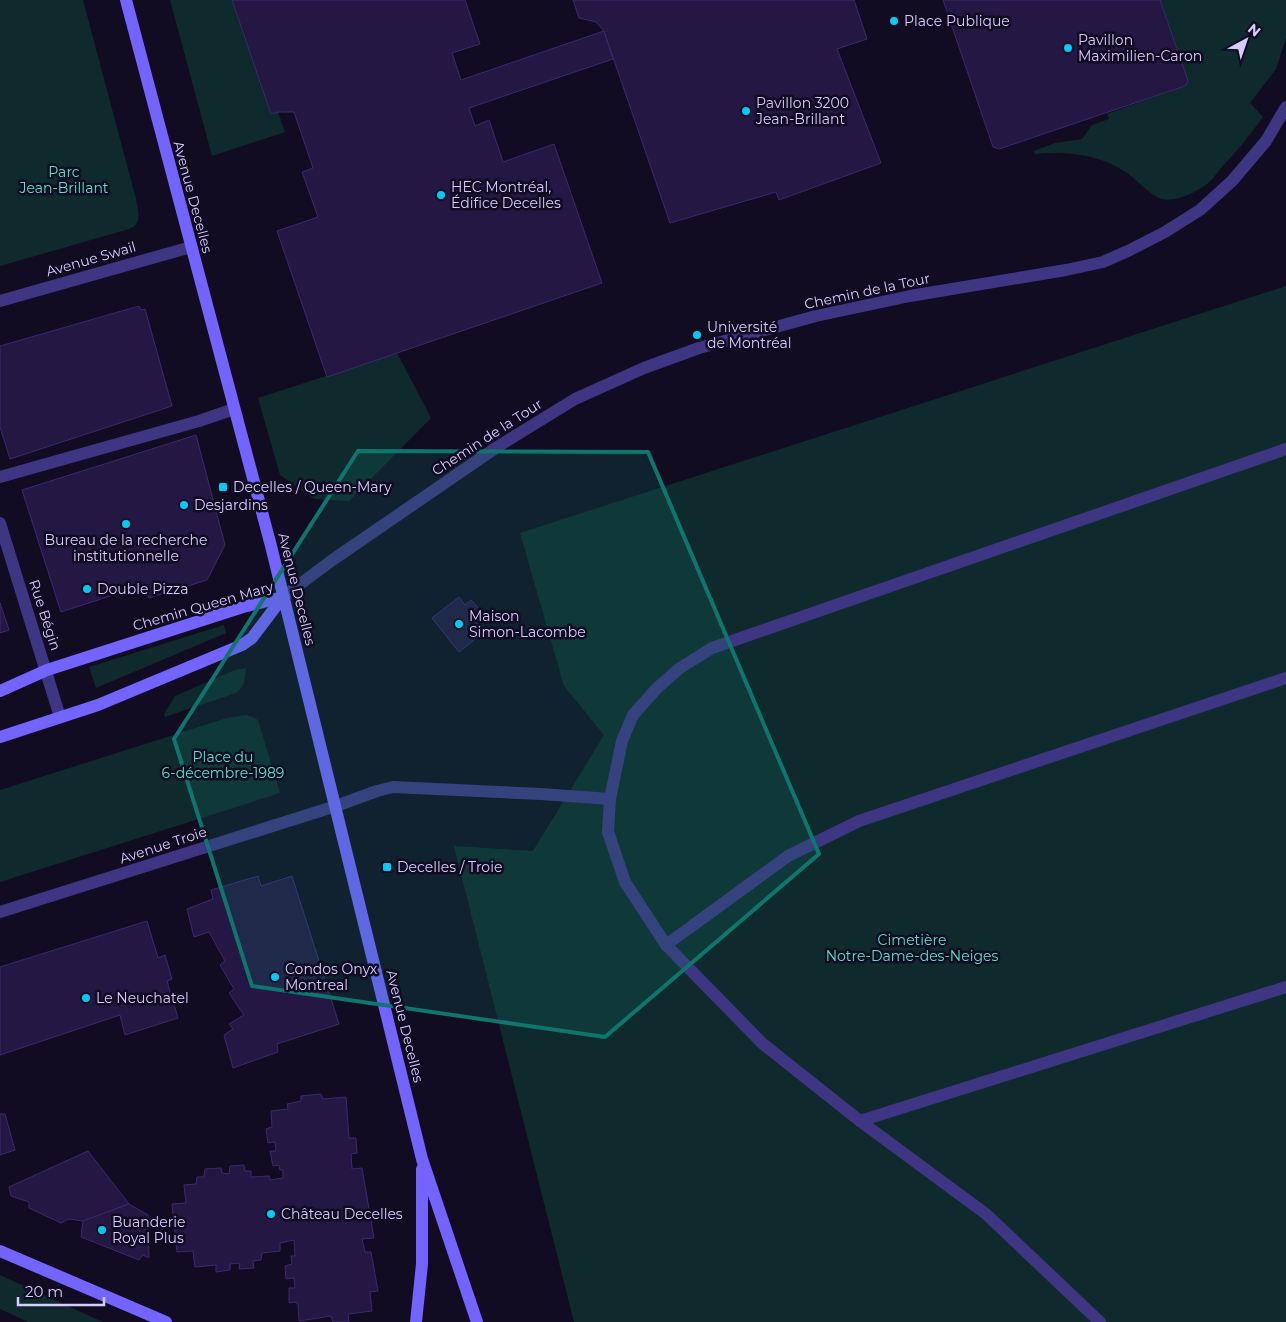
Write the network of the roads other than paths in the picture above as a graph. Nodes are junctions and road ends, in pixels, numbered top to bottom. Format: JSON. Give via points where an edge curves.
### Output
{"nodes":[{"id":1,"x":126,"y":0,"type":"edge"},
{"id":2,"x":1286,"y":106,"type":"edge"},
{"id":3,"x":191,"y":247,"type":"junction"},
{"id":4,"x":0,"y":301,"type":"edge"},
{"id":5,"x":234,"y":409,"type":"junction"},
{"id":6,"x":1286,"y":450,"type":"edge"},
{"id":7,"x":0,"y":478,"type":"edge"},
{"id":8,"x":0,"y":523,"type":"edge"},
{"id":9,"x":283,"y":596,"type":"junction"},
{"id":10,"x":47,"y":670,"type":"junction"},
{"id":11,"x":1286,"y":678,"type":"edge"},
{"id":12,"x":0,"y":691,"type":"edge"},
{"id":13,"x":60,"y":717,"type":"junction"},
{"id":14,"x":0,"y":737,"type":"edge"},
{"id":15,"x":610,"y":799,"type":"junction"},
{"id":16,"x":336,"y":806,"type":"junction"},
{"id":17,"x":0,"y":912,"type":"edge"},
{"id":18,"x":666,"y":945,"type":"junction"},
{"id":19,"x":1286,"y":987,"type":"edge"},
{"id":20,"x":860,"y":1121,"type":"junction"},
{"id":21,"x":422,"y":1159,"type":"junction"},
{"id":22,"x":0,"y":1251,"type":"edge"},
{"id":23,"x":166,"y":1322,"type":"edge"},
{"id":24,"x":416,"y":1322,"type":"edge"},
{"id":25,"x":477,"y":1322,"type":"edge"},
{"id":26,"x":1100,"y":1322,"type":"edge"}],
"edges":[{"from":1,"to":3,"type":"street","name":"Avenue Decelles"},
{"from":2,"to":9,"type":"street","name":"Chemin de la Tour","via":[[1266,142],[1232,181],[1200,210],[1130,250],[1103,262],[1066,270],[816,316],[699,348],[644,368],[575,399],[504,442]]},
{"from":3,"to":4,"type":"street","name":"Avenue Swail"},
{"from":3,"to":5,"type":"street","name":"Avenue Decelles"},
{"from":5,"to":7,"type":"street"},
{"from":5,"to":9,"type":"street","name":"Avenue Decelles"},
{"from":6,"to":15,"type":"street","via":[[712,648],[680,668],[633,715],[622,740]]},
{"from":8,"to":10,"type":"street","name":"Rue Bégin"},
{"from":9,"to":10,"type":"street","name":"Chemin Queen Mary"},
{"from":9,"to":13,"type":"street","name":"Chemin Queen Mary","via":[[252,638],[242,645],[98,705]]},
{"from":9,"to":16,"type":"street","name":"Avenue Decelles"},
{"from":10,"to":12,"type":"street","name":"Chemin Queen Mary"},
{"from":10,"to":13,"type":"street","name":"Rue Bégin"},
{"from":11,"to":18,"type":"street","via":[[859,821],[788,856]]},
{"from":13,"to":14,"type":"street","name":"Chemin Queen Mary"},
{"from":15,"to":16,"type":"street","name":"Avenue Troie","via":[[393,787]]},
{"from":15,"to":18,"type":"street","via":[[608,832],[625,882]]},
{"from":16,"to":17,"type":"street","name":"Avenue Troie"},
{"from":16,"to":21,"type":"street","name":"Avenue Decelles"},
{"from":18,"to":20,"type":"street","via":[[763,1044]]},
{"from":19,"to":20,"type":"street"},
{"from":20,"to":26,"type":"street","via":[[986,1214]]},
{"from":21,"to":24,"type":"street","name":"Avenue Decelles","via":[[422,1264]]},
{"from":21,"to":25,"type":"street","name":"Avenue Decelles"},
{"from":22,"to":23,"type":"street"}]}
